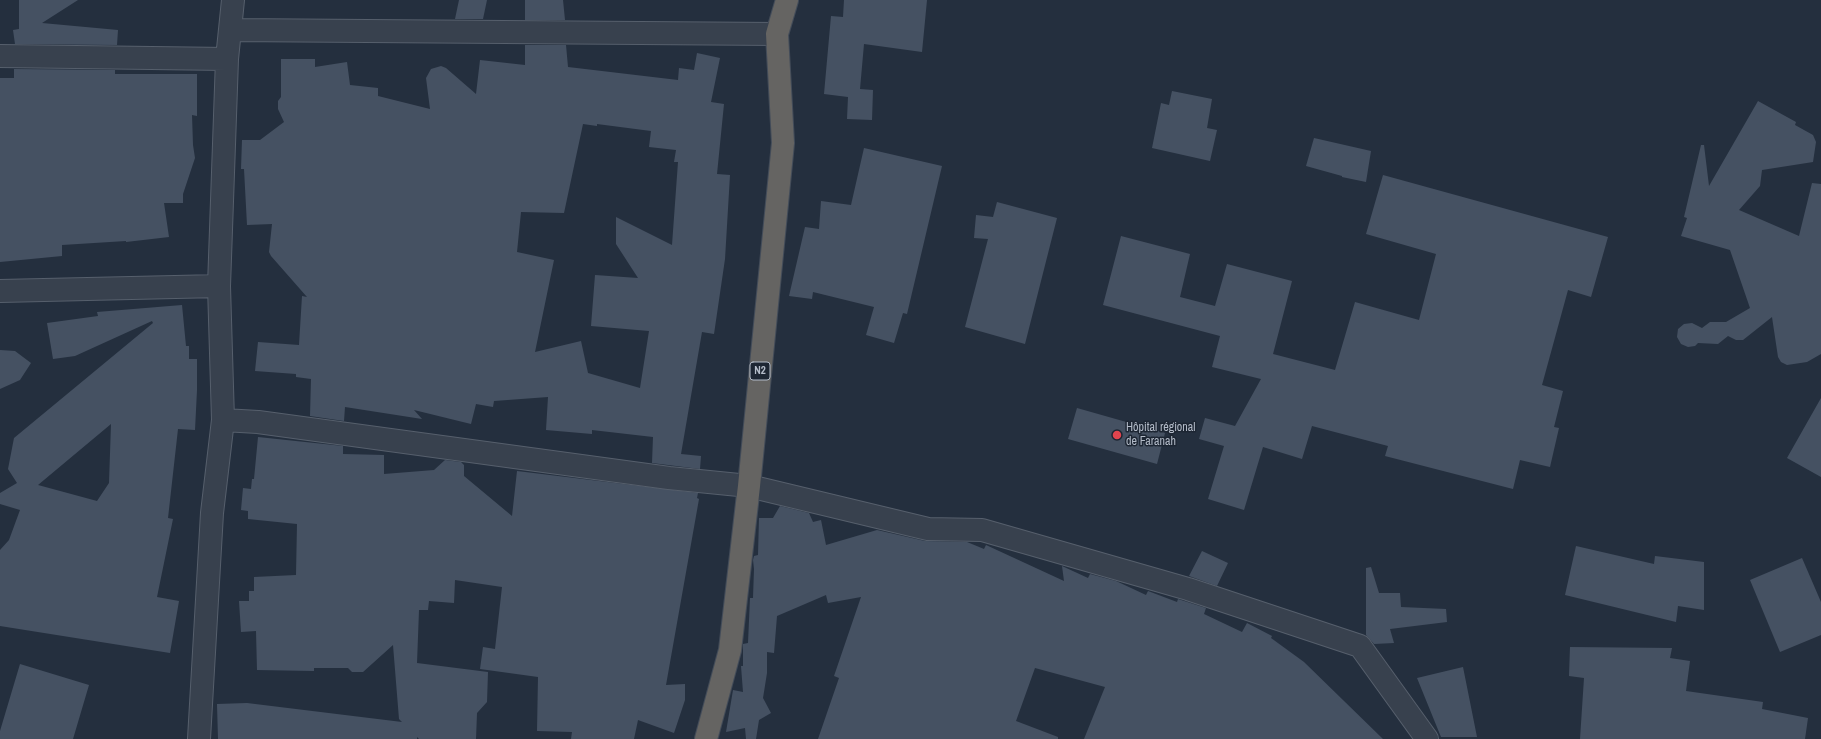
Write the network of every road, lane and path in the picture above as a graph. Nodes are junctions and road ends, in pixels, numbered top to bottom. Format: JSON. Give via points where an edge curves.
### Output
{"nodes":[{"id":1,"x":233,"y":0,"type":"edge"},
{"id":2,"x":787,"y":0,"type":"edge"},
{"id":3,"x":231,"y":30,"type":"junction"},
{"id":4,"x":777,"y":34,"type":"junction"},
{"id":5,"x":0,"y":56,"type":"edge"},
{"id":6,"x":227,"y":59,"type":"junction"},
{"id":7,"x":219,"y":286,"type":"junction"},
{"id":8,"x":0,"y":291,"type":"edge"},
{"id":9,"x":223,"y":420,"type":"junction"},
{"id":10,"x":749,"y":486,"type":"junction"},
{"id":11,"x":199,"y":739,"type":"edge"},
{"id":12,"x":706,"y":739,"type":"edge"},
{"id":13,"x":1428,"y":739,"type":"edge"}],
"edges":[{"from":1,"to":3,"type":"street"},
{"from":2,"to":4,"type":"highway","number":"N2"},
{"from":3,"to":4,"type":"street"},
{"from":3,"to":6,"type":"street"},
{"from":4,"to":10,"type":"highway","number":"N2","via":[[783,143]]},
{"from":5,"to":6,"type":"street"},
{"from":6,"to":7,"type":"street"},
{"from":7,"to":8,"type":"street"},
{"from":7,"to":9,"type":"street"},
{"from":9,"to":10,"type":"street","via":[[265,423],[669,478]]},
{"from":9,"to":11,"type":"street","via":[[212,513]]},
{"from":10,"to":12,"type":"highway","number":"N2","via":[[730,650]]},
{"from":10,"to":13,"type":"street","via":[[928,529],[982,530],[1188,589],[1360,646]]}]}
